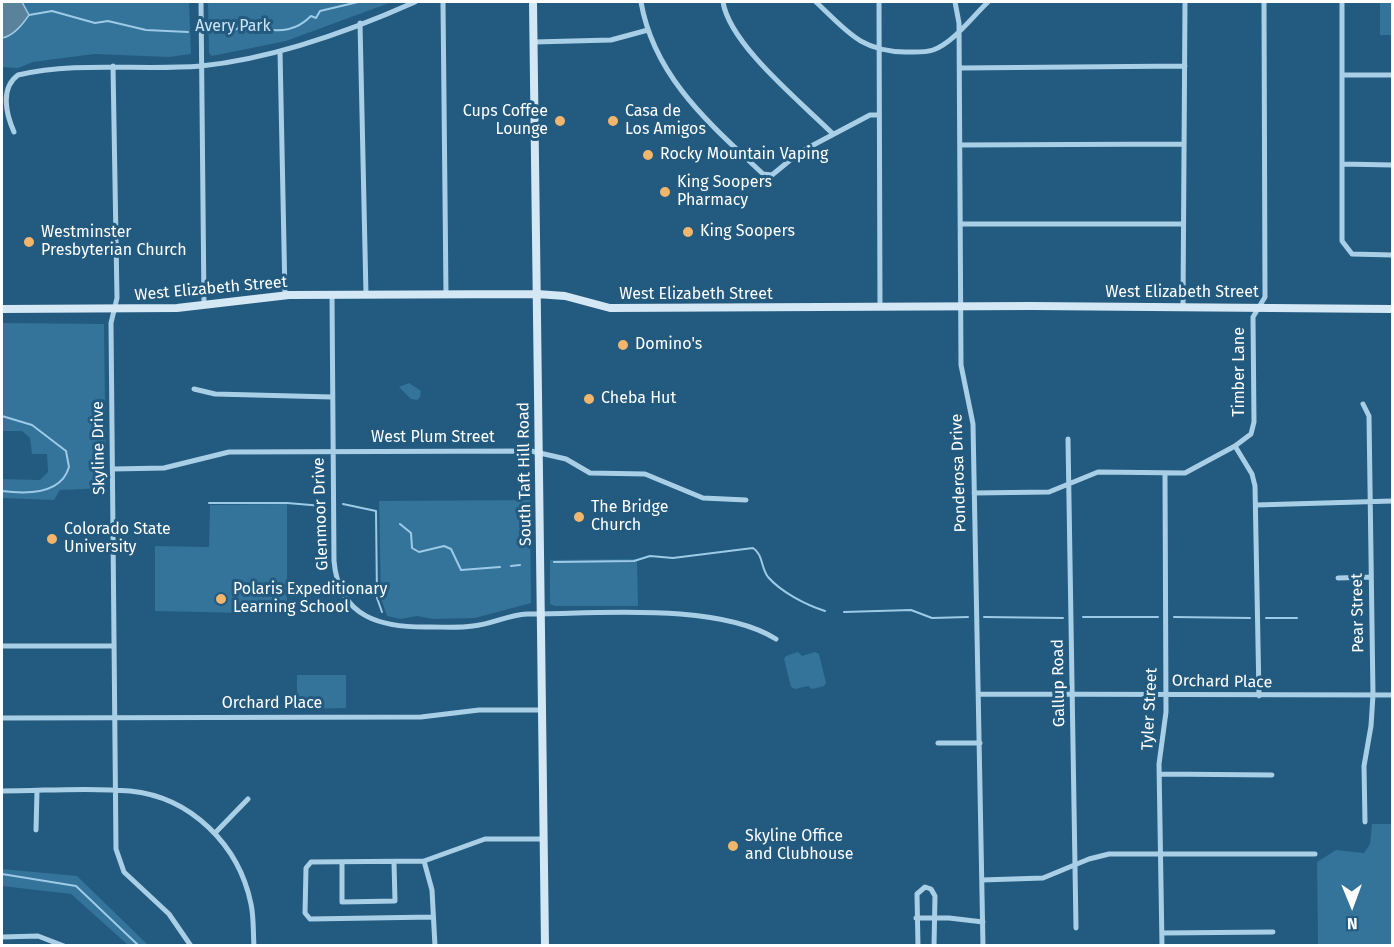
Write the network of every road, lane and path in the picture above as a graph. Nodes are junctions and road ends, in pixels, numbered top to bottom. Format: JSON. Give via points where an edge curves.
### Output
{"nodes":[{"id":1,"x":201,"y":2,"type":"edge"},
{"id":2,"x":415,"y":2,"type":"edge"},
{"id":3,"x":443,"y":2,"type":"edge"},
{"id":4,"x":533,"y":2,"type":"edge"},
{"id":5,"x":641,"y":2,"type":"edge"},
{"id":6,"x":723,"y":2,"type":"edge"},
{"id":7,"x":816,"y":2,"type":"edge"},
{"id":8,"x":879,"y":2,"type":"edge"},
{"id":9,"x":955,"y":2,"type":"edge"},
{"id":10,"x":988,"y":2,"type":"edge"},
{"id":11,"x":1185,"y":2,"type":"edge"},
{"id":12,"x":1264,"y":2,"type":"edge"},
{"id":13,"x":1342,"y":2,"type":"edge"},
{"id":14,"x":360,"y":23,"type":"junction"},
{"id":15,"x":648,"y":30,"type":"junction"},
{"id":16,"x":959,"y":30,"type":"junction"},
{"id":17,"x":534,"y":42,"type":"junction"},
{"id":18,"x":280,"y":51,"type":"junction"},
{"id":19,"x":879,"y":51,"type":"junction"},
{"id":20,"x":113,"y":66,"type":"junction"},
{"id":21,"x":201,"y":66,"type":"junction"},
{"id":22,"x":1185,"y":66,"type":"junction"},
{"id":23,"x":960,"y":68,"type":"junction"},
{"id":24,"x":1342,"y":75,"type":"junction"},
{"id":25,"x":1392,"y":75,"type":"edge"},
{"id":26,"x":878,"y":115,"type":"junction"},
{"id":27,"x":14,"y":132,"type":"dead end"},
{"id":28,"x":833,"y":134,"type":"junction"},
{"id":29,"x":1184,"y":144,"type":"junction"},
{"id":30,"x":960,"y":145,"type":"junction"},
{"id":31,"x":1342,"y":165,"type":"junction"},
{"id":32,"x":1392,"y":165,"type":"edge"},
{"id":33,"x":960,"y":224,"type":"junction"},
{"id":34,"x":1183,"y":224,"type":"junction"},
{"id":35,"x":1392,"y":255,"type":"edge"},
{"id":36,"x":446,"y":294,"type":"junction"},
{"id":37,"x":537,"y":294,"type":"junction"},
{"id":38,"x":285,"y":295,"type":"junction"},
{"id":39,"x":332,"y":295,"type":"junction"},
{"id":40,"x":366,"y":295,"type":"junction"},
{"id":41,"x":204,"y":305,"type":"junction"},
{"id":42,"x":1183,"y":306,"type":"junction"},
{"id":43,"x":880,"y":307,"type":"junction"},
{"id":44,"x":961,"y":307,"type":"junction"},
{"id":45,"x":1259,"y":308,"type":"junction"},
{"id":46,"x":2,"y":309,"type":"edge"},
{"id":47,"x":1392,"y":309,"type":"edge"},
{"id":48,"x":114,"y":310,"type":"junction"},
{"id":49,"x":194,"y":389,"type":"dead end"},
{"id":50,"x":332,"y":397,"type":"junction"},
{"id":51,"x":1364,"y":404,"type":"dead end"},
{"id":52,"x":1068,"y":439,"type":"dead end"},
{"id":53,"x":1235,"y":446,"type":"junction"},
{"id":54,"x":333,"y":452,"type":"junction"},
{"id":55,"x":539,"y":454,"type":"junction"},
{"id":56,"x":113,"y":469,"type":"junction"},
{"id":57,"x":1165,"y":474,"type":"junction"},
{"id":58,"x":1070,"y":483,"type":"junction"},
{"id":59,"x":974,"y":493,"type":"junction"},
{"id":60,"x":746,"y":500,"type":"dead end"},
{"id":61,"x":1370,"y":501,"type":"junction"},
{"id":62,"x":1392,"y":501,"type":"edge"},
{"id":63,"x":1256,"y":505,"type":"junction"},
{"id":64,"x":1371,"y":577,"type":"junction"},
{"id":65,"x":1338,"y":578,"type":"dead end"},
{"id":66,"x":540,"y":614,"type":"junction"},
{"id":67,"x":776,"y":639,"type":"dead end"},
{"id":68,"x":2,"y":645,"type":"edge"},
{"id":69,"x":114,"y":646,"type":"junction"},
{"id":70,"x":979,"y":694,"type":"junction"},
{"id":71,"x":1073,"y":694,"type":"junction"},
{"id":72,"x":1167,"y":694,"type":"junction"},
{"id":73,"x":1373,"y":695,"type":"junction"},
{"id":74,"x":1392,"y":695,"type":"edge"},
{"id":75,"x":1259,"y":696,"type":"junction"},
{"id":76,"x":542,"y":710,"type":"junction"},
{"id":77,"x":2,"y":718,"type":"edge"},
{"id":78,"x":115,"y":718,"type":"junction"},
{"id":79,"x":938,"y":743,"type":"dead end"},
{"id":80,"x":980,"y":743,"type":"junction"},
{"id":81,"x":1160,"y":774,"type":"junction"},
{"id":82,"x":1272,"y":775,"type":"dead end"},
{"id":83,"x":115,"y":790,"type":"junction"},
{"id":84,"x":2,"y":791,"type":"edge"},
{"id":85,"x":37,"y":791,"type":"junction"},
{"id":86,"x":248,"y":800,"type":"dead end"},
{"id":87,"x":1365,"y":822,"type":"dead end"},
{"id":88,"x":36,"y":830,"type":"dead end"},
{"id":89,"x":215,"y":833,"type":"junction"},
{"id":90,"x":543,"y":839,"type":"junction"},
{"id":91,"x":1162,"y":854,"type":"junction"},
{"id":92,"x":1315,"y":854,"type":"dead end"},
{"id":93,"x":423,"y":861,"type":"junction"},
{"id":94,"x":342,"y":863,"type":"junction"},
{"id":95,"x":394,"y":863,"type":"junction"},
{"id":96,"x":1075,"y":866,"type":"junction"},
{"id":97,"x":982,"y":880,"type":"junction"},
{"id":98,"x":433,"y":917,"type":"junction"},
{"id":99,"x":916,"y":918,"type":"junction"},
{"id":100,"x":935,"y":918,"type":"junction"},
{"id":101,"x":983,"y":922,"type":"junction"},
{"id":102,"x":1076,"y":928,"type":"dead end"},
{"id":103,"x":1273,"y":932,"type":"dead end"},
{"id":104,"x":1162,"y":933,"type":"junction"},
{"id":105,"x":2,"y":937,"type":"edge"},
{"id":106,"x":50,"y":939,"type":"junction"},
{"id":107,"x":47,"y":945,"type":"edge"},
{"id":108,"x":64,"y":945,"type":"edge"},
{"id":109,"x":191,"y":945,"type":"edge"},
{"id":110,"x":254,"y":945,"type":"edge"},
{"id":111,"x":435,"y":945,"type":"edge"},
{"id":112,"x":545,"y":945,"type":"edge"},
{"id":113,"x":918,"y":945,"type":"edge"},
{"id":114,"x":934,"y":945,"type":"edge"},
{"id":115,"x":983,"y":945,"type":"edge"},
{"id":116,"x":1162,"y":945,"type":"edge"}],
"edges":[{"from":1,"to":21,"type":"street"},
{"from":2,"to":14,"type":"street"},
{"from":3,"to":36,"type":"street"},
{"from":4,"to":17,"type":"main road","name":"South Taft Hill Road"},
{"from":5,"to":15,"type":"street"},
{"from":6,"to":28,"type":"street","via":[[728,20],[743,45]]},
{"from":7,"to":19,"type":"street","via":[[861,43]]},
{"from":8,"to":19,"type":"street"},
{"from":9,"to":16,"type":"street","name":"Ponderosa Drive"},
{"from":10,"to":16,"type":"street"},
{"from":11,"to":22,"type":"street"},
{"from":12,"to":45,"type":"street","name":"Timber Lane","via":[[1264,297]]},
{"from":13,"to":24,"type":"street"},
{"from":14,"to":18,"type":"street"},
{"from":14,"to":40,"type":"street"},
{"from":15,"to":17,"type":"street","via":[[611,40]]},
{"from":15,"to":28,"type":"street","via":[[669,74],[688,102],[763,174],[772,175],[800,152]]},
{"from":16,"to":19,"type":"street","via":[[933,50]]},
{"from":16,"to":23,"type":"street","name":"Ponderosa Drive"},
{"from":17,"to":37,"type":"main road","name":"South Taft Hill Road"},
{"from":18,"to":21,"type":"street"},
{"from":18,"to":38,"type":"street"},
{"from":19,"to":26,"type":"street"},
{"from":20,"to":21,"type":"street"},
{"from":20,"to":27,"type":"street","via":[[26,73],[13,78],[7,87],[5,106]]},
{"from":20,"to":48,"type":"street","name":"Skyline Drive","via":[[117,295]]},
{"from":21,"to":41,"type":"street"},
{"from":22,"to":23,"type":"street"},
{"from":22,"to":29,"type":"street"},
{"from":23,"to":30,"type":"street","name":"Ponderosa Drive"},
{"from":24,"to":25,"type":"street"},
{"from":24,"to":31,"type":"street"},
{"from":26,"to":28,"type":"street","via":[[870,115]]},
{"from":26,"to":43,"type":"street"},
{"from":29,"to":30,"type":"street"},
{"from":29,"to":34,"type":"street"},
{"from":30,"to":33,"type":"street","name":"Ponderosa Drive"},
{"from":31,"to":32,"type":"street"},
{"from":31,"to":35,"type":"street","via":[[1345,248],[1357,255]]},
{"from":33,"to":34,"type":"street"},
{"from":33,"to":44,"type":"street","name":"Ponderosa Drive"},
{"from":34,"to":42,"type":"street"},
{"from":36,"to":37,"type":"main road","name":"West Elizabeth Street"},
{"from":36,"to":40,"type":"main road","name":"West Elizabeth Street"},
{"from":37,"to":43,"type":"main road","name":"West Elizabeth Street","via":[[558,294],[610,308]]},
{"from":37,"to":55,"type":"main road","name":"South Taft Hill Road"},
{"from":38,"to":39,"type":"main road","name":"West Elizabeth Street"},
{"from":38,"to":41,"type":"main road","name":"West Elizabeth Street"},
{"from":39,"to":40,"type":"main road","name":"West Elizabeth Street"},
{"from":39,"to":50,"type":"street","name":"Glenmoor Drive"},
{"from":41,"to":48,"type":"main road","name":"West Elizabeth Street"},
{"from":42,"to":44,"type":"main road","name":"West Elizabeth Street"},
{"from":42,"to":45,"type":"main road","name":"West Elizabeth Street"},
{"from":43,"to":44,"type":"main road","name":"West Elizabeth Street"},
{"from":44,"to":59,"type":"street","name":"Ponderosa Drive","via":[[961,365],[973,424]]},
{"from":45,"to":47,"type":"main road","name":"West Elizabeth Street"},
{"from":45,"to":53,"type":"street","name":"Timber Lane","via":[[1253,317],[1253,428]]},
{"from":46,"to":48,"type":"main road","name":"West Elizabeth Street"},
{"from":48,"to":56,"type":"street","name":"Skyline Drive"},
{"from":49,"to":50,"type":"street","via":[[215,394]]},
{"from":50,"to":54,"type":"street","name":"Glenmoor Drive"},
{"from":51,"to":61,"type":"street","name":"Pear Street","via":[[1369,416]]},
{"from":52,"to":58,"type":"street","name":"Gallup Road"},
{"from":53,"to":57,"type":"street","via":[[1193,471]]},
{"from":53,"to":63,"type":"street","via":[[1252,474]]},
{"from":54,"to":55,"type":"street","name":"West Plum Street"},
{"from":54,"to":56,"type":"street","name":"West Plum Street","via":[[229,452],[164,468]]},
{"from":54,"to":66,"type":"street","name":"Glenmoor Drive","via":[[335,573],[345,594],[361,612],[382,624],[402,627],[473,626],[514,615]]},
{"from":55,"to":60,"type":"street","name":"West Plum Street","via":[[566,459],[590,472],[652,475],[703,498]]},
{"from":55,"to":66,"type":"main road","name":"South Taft Hill Road"},
{"from":56,"to":69,"type":"street","name":"Skyline Drive"},
{"from":57,"to":58,"type":"street","via":[[1098,472]]},
{"from":57,"to":72,"type":"street","name":"Tyler Street"},
{"from":58,"to":59,"type":"street","via":[[1043,493]]},
{"from":58,"to":71,"type":"street","name":"Gallup Road"},
{"from":59,"to":70,"type":"street","name":"Ponderosa Drive"},
{"from":61,"to":62,"type":"street"},
{"from":61,"to":63,"type":"street"},
{"from":61,"to":64,"type":"street","name":"Pear Street"},
{"from":63,"to":75,"type":"street"},
{"from":64,"to":65,"type":"street"},
{"from":64,"to":73,"type":"street","name":"Pear Street"},
{"from":66,"to":67,"type":"street","via":[[691,614],[765,632]]},
{"from":66,"to":76,"type":"main road","name":"South Taft Hill Road"},
{"from":68,"to":69,"type":"street"},
{"from":69,"to":78,"type":"street","name":"Skyline Drive"},
{"from":70,"to":71,"type":"street","name":"Orchard Place"},
{"from":70,"to":80,"type":"street","name":"Ponderosa Drive"},
{"from":71,"to":72,"type":"street","name":"Orchard Place"},
{"from":71,"to":96,"type":"street","name":"Gallup Road"},
{"from":72,"to":75,"type":"street","name":"Orchard Place"},
{"from":72,"to":81,"type":"street","name":"Tyler Street"},
{"from":73,"to":74,"type":"street","name":"Orchard Place"},
{"from":73,"to":75,"type":"street","name":"Orchard Place"},
{"from":73,"to":87,"type":"street","name":"Pear Street","via":[[1364,760]]},
{"from":76,"to":78,"type":"street","name":"Orchard Place","via":[[479,710],[421,717]]},
{"from":76,"to":90,"type":"main road","name":"South Taft Hill Road"},
{"from":77,"to":78,"type":"street","name":"Orchard Place"},
{"from":78,"to":83,"type":"street","name":"Skyline Drive"},
{"from":79,"to":80,"type":"street"},
{"from":80,"to":97,"type":"street","name":"Ponderosa Drive"},
{"from":81,"to":82,"type":"street"},
{"from":81,"to":91,"type":"street","name":"Tyler Street"},
{"from":83,"to":85,"type":"street"},
{"from":83,"to":89,"type":"street","via":[[171,802],[198,816]]},
{"from":83,"to":109,"type":"street","name":"Skyline Drive","via":[[120,865],[169,914]]},
{"from":84,"to":85,"type":"street"},
{"from":85,"to":88,"type":"street"},
{"from":86,"to":89,"type":"street"},
{"from":89,"to":110,"type":"street","via":[[248,890]]},
{"from":90,"to":93,"type":"street","via":[[484,839]]},
{"from":90,"to":112,"type":"main road","name":"South Taft Hill Road"},
{"from":91,"to":92,"type":"street"},
{"from":91,"to":96,"type":"street","via":[[1103,855]]},
{"from":91,"to":104,"type":"street","name":"Tyler Street"},
{"from":93,"to":95,"type":"street"},
{"from":93,"to":98,"type":"street","via":[[432,890]]},
{"from":94,"to":95,"type":"street"},
{"from":94,"to":95,"type":"street","via":[[342,902],[395,901]]},
{"from":94,"to":98,"type":"street","via":[[311,862],[306,868],[305,913],[315,920]]},
{"from":96,"to":97,"type":"street","via":[[1043,878]]},
{"from":96,"to":102,"type":"street","name":"Gallup Road"},
{"from":97,"to":101,"type":"street","name":"Ponderosa Drive"},
{"from":98,"to":111,"type":"street"},
{"from":99,"to":100,"type":"street"},
{"from":99,"to":100,"type":"street","via":[[917,894],[925,887],[934,892]]},
{"from":99,"to":113,"type":"street"},
{"from":100,"to":101,"type":"street"},
{"from":100,"to":114,"type":"street"},
{"from":101,"to":115,"type":"street","name":"Ponderosa Drive"},
{"from":103,"to":104,"type":"street"},
{"from":104,"to":116,"type":"street","name":"Tyler Street"},
{"from":105,"to":106,"type":"street"},
{"from":106,"to":107,"type":"street"},
{"from":106,"to":108,"type":"street"}]}
